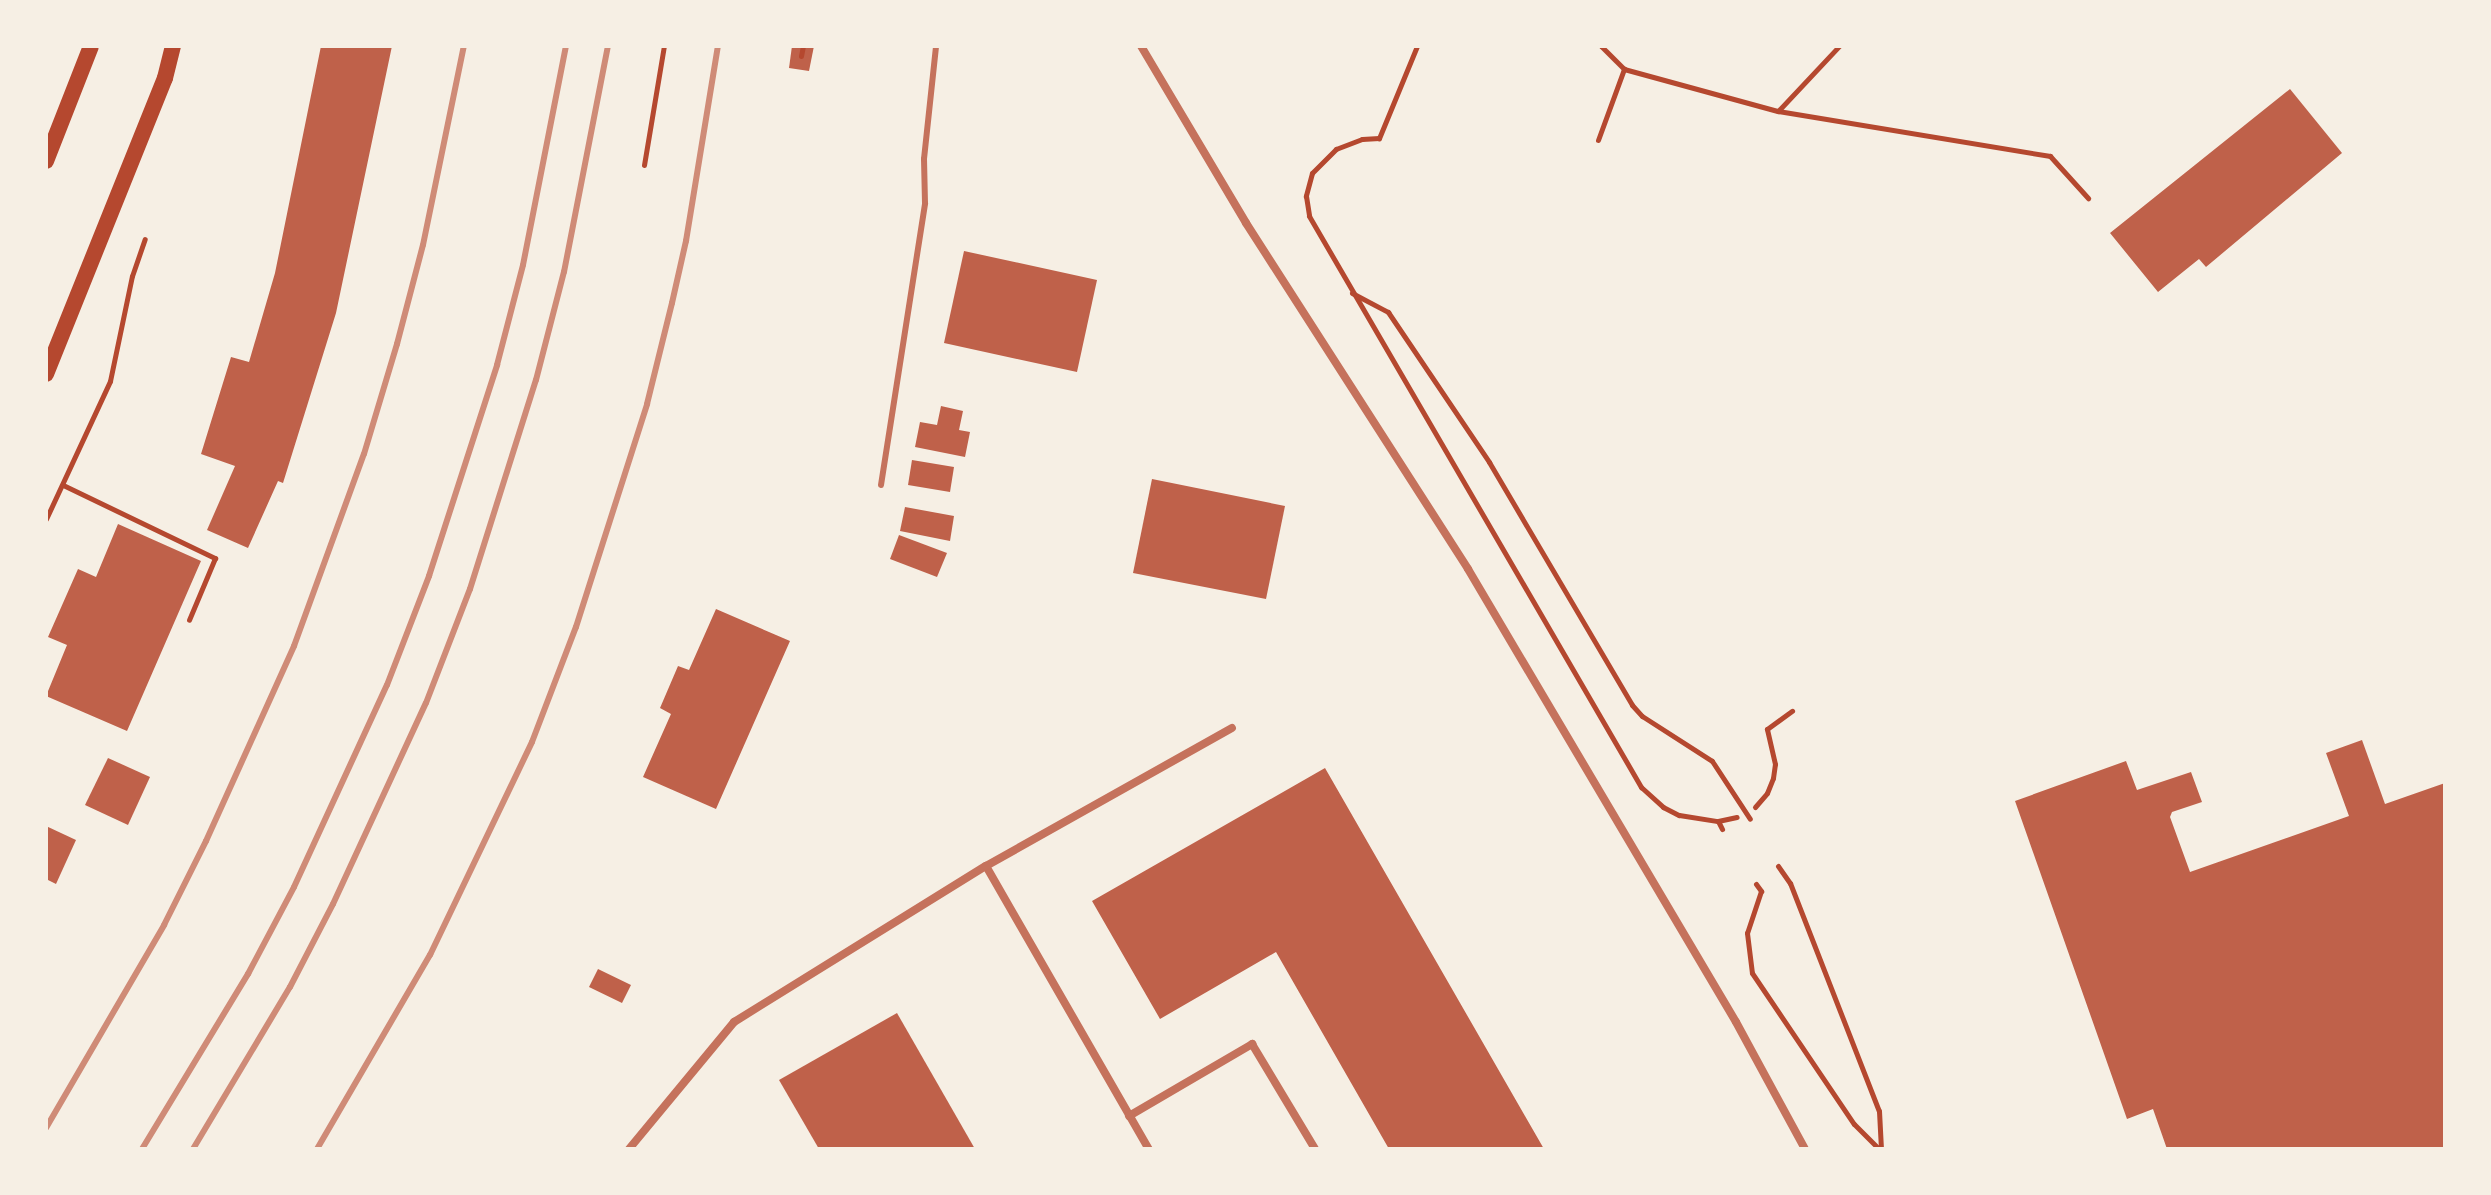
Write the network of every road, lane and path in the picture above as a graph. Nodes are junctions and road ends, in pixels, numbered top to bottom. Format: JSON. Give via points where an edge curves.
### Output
{"nodes":[{"id":1,"x":91,"y":46,"type":"edge"},
{"id":2,"x":173,"y":46,"type":"edge"},
{"id":3,"x":664,"y":46,"type":"edge"},
{"id":4,"x":803,"y":46,"type":"edge"},
{"id":5,"x":936,"y":46,"type":"edge"},
{"id":6,"x":1141,"y":46,"type":"edge"},
{"id":7,"x":1417,"y":46,"type":"edge"},
{"id":8,"x":1601,"y":46,"type":"edge"},
{"id":9,"x":1839,"y":46,"type":"edge"},
{"id":10,"x":801,"y":56,"type":"dead end"},
{"id":11,"x":1624,"y":69,"type":"junction"},
{"id":12,"x":1778,"y":111,"type":"junction"},
{"id":13,"x":1598,"y":140,"type":"dead end"},
{"id":14,"x":46,"y":161,"type":"edge"},
{"id":15,"x":644,"y":165,"type":"dead end"},
{"id":16,"x":2088,"y":198,"type":"dead end"},
{"id":17,"x":148,"y":233,"type":"dead end"},
{"id":18,"x":1351,"y":293,"type":"junction"},
{"id":19,"x":46,"y":374,"type":"edge"},
{"id":20,"x":62,"y":485,"type":"junction"},
{"id":21,"x":881,"y":485,"type":"dead end"},
{"id":22,"x":46,"y":519,"type":"edge"},
{"id":23,"x":189,"y":620,"type":"dead end"},
{"id":24,"x":1792,"y":711,"type":"dead end"},
{"id":25,"x":1232,"y":728,"type":"dead end"},
{"id":26,"x":1755,"y":807,"type":"dead end"},
{"id":27,"x":1737,"y":817,"type":"dead end"},
{"id":28,"x":1750,"y":819,"type":"dead end"},
{"id":29,"x":1718,"y":821,"type":"junction"},
{"id":30,"x":1722,"y":829,"type":"dead end"},
{"id":31,"x":986,"y":866,"type":"junction"},
{"id":32,"x":1778,"y":866,"type":"dead end"},
{"id":33,"x":1756,"y":884,"type":"dead end"},
{"id":34,"x":1129,"y":1116,"type":"junction"},
{"id":35,"x":629,"y":1149,"type":"edge"},
{"id":36,"x":1149,"y":1149,"type":"edge"},
{"id":37,"x":1315,"y":1149,"type":"edge"},
{"id":38,"x":1805,"y":1149,"type":"edge"},
{"id":39,"x":1880,"y":1149,"type":"edge"}],
"edges":[{"from":1,"to":14,"type":"main road"},
{"from":2,"to":19,"type":"main road","via":[[165,78]]},
{"from":3,"to":15,"type":"path"},
{"from":4,"to":10,"type":"path"},
{"from":5,"to":21,"type":"lane","via":[[924,159],[925,203]]},
{"from":6,"to":38,"type":"street","via":[[1246,223],[1468,569],[1736,1022]]},
{"from":7,"to":18,"type":"path","via":[[1379,138],[1336,149],[1318,163],[1307,184],[1309,216]]},
{"from":8,"to":11,"type":"path"},
{"from":9,"to":12,"type":"path"},
{"from":11,"to":12,"type":"path"},
{"from":11,"to":13,"type":"path"},
{"from":12,"to":16,"type":"path","via":[[2050,156]]},
{"from":17,"to":20,"type":"path","via":[[132,276],[110,381]]},
{"from":18,"to":28,"type":"path","via":[[1388,312],[1489,462],[1632,705],[1712,761]]},
{"from":18,"to":29,"type":"path","via":[[1641,787],[1679,815]]},
{"from":20,"to":22,"type":"path"},
{"from":20,"to":23,"type":"path","via":[[215,558]]},
{"from":24,"to":26,"type":"path","via":[[1767,729],[1773,778]]},
{"from":25,"to":31,"type":"street"},
{"from":27,"to":29,"type":"path"},
{"from":29,"to":30,"type":"path"},
{"from":31,"to":34,"type":"street"},
{"from":31,"to":35,"type":"street","via":[[734,1022]]},
{"from":32,"to":39,"type":"path","via":[[1790,883],[1879,1111]]},
{"from":33,"to":39,"type":"path","via":[[1761,891],[1747,933],[1752,973],[1854,1124]]},
{"from":34,"to":36,"type":"street"},
{"from":34,"to":37,"type":"street","via":[[1252,1044]]}]}
